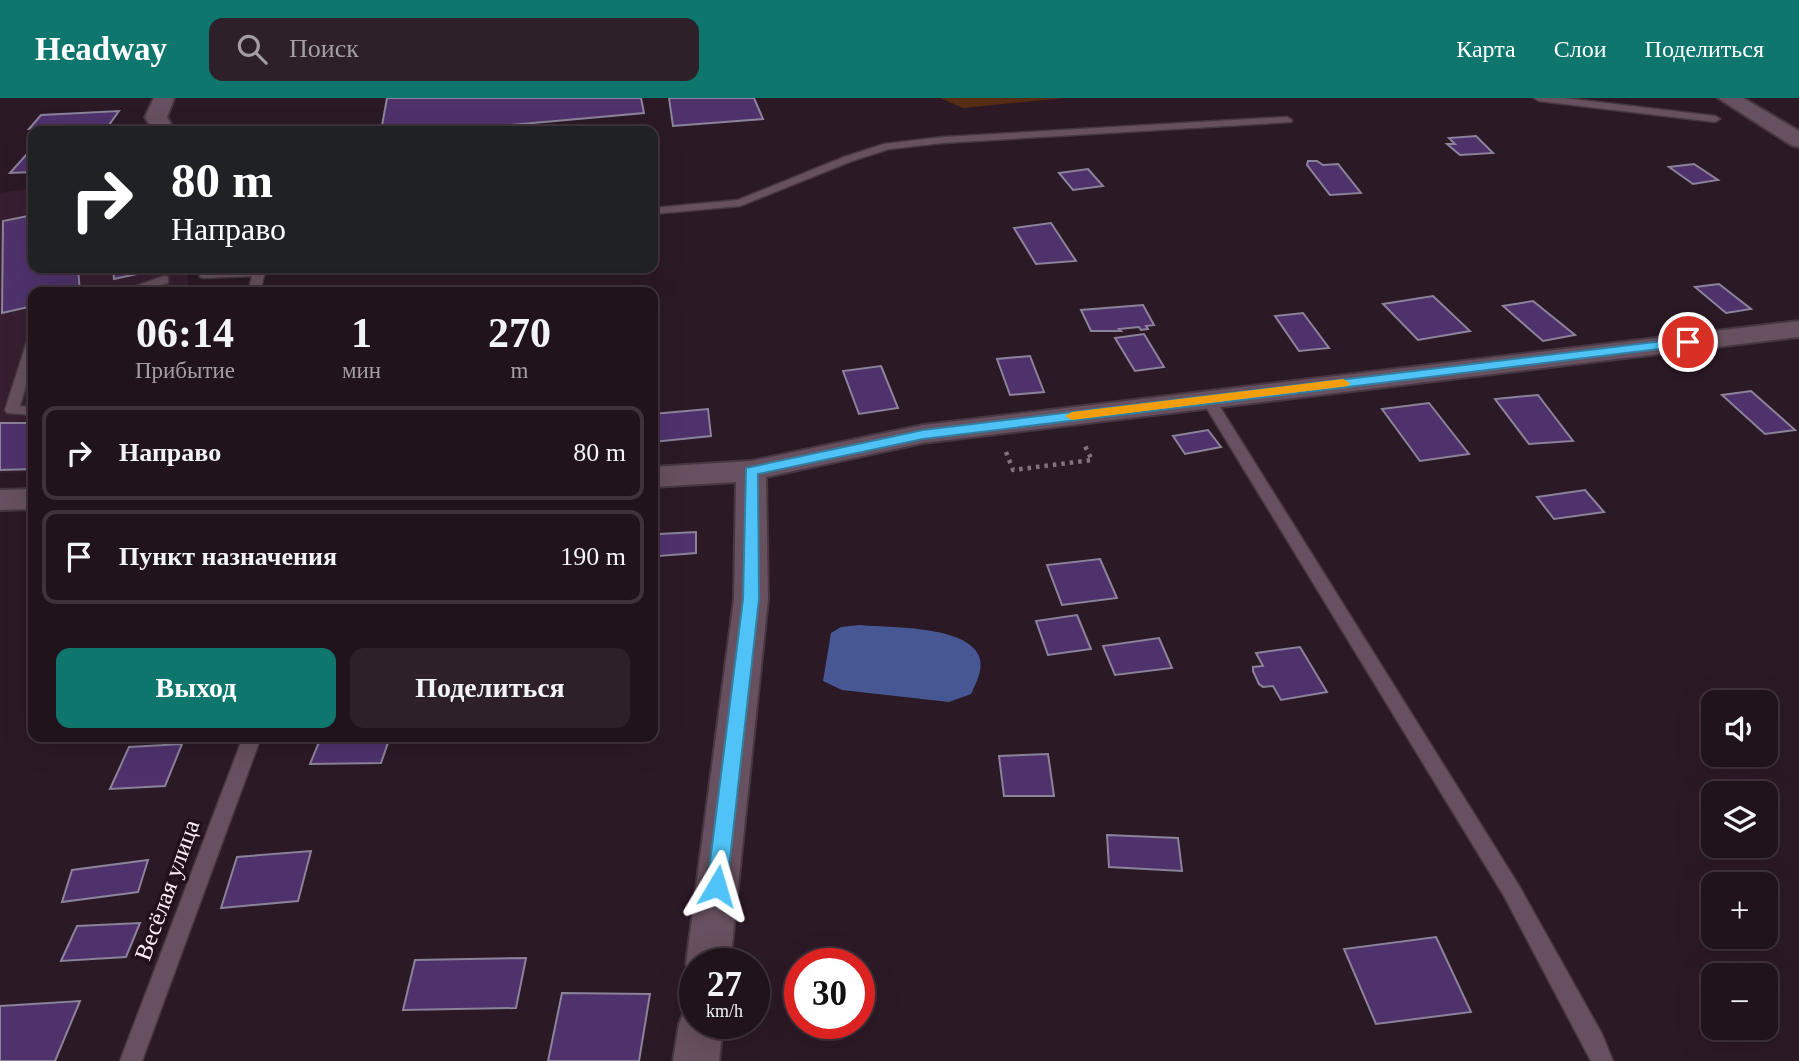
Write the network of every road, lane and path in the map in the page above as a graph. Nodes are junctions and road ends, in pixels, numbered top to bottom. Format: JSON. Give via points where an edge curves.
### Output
{"nodes":[{"id":1,"x":164,"y":98,"type":"edge"},
{"id":2,"x":1539,"y":98,"type":"edge"},
{"id":3,"x":1728,"y":98,"type":"edge"},
{"id":4,"x":1715,"y":119,"type":"dead end"},
{"id":5,"x":1287,"y":120,"type":"dead end"},
{"id":6,"x":1799,"y":122,"type":"edge"},
{"id":7,"x":161,"y":126,"type":"edge"},
{"id":8,"x":1775,"y":126,"type":"junction"},
{"id":9,"x":1799,"y":140,"type":"edge"},
{"id":10,"x":658,"y":211,"type":"edge"},
{"id":11,"x":164,"y":280,"type":"dead end"},
{"id":12,"x":141,"y":287,"type":"edge"},
{"id":13,"x":1799,"y":329,"type":"edge"},
{"id":14,"x":28,"y":357,"type":"edge"},
{"id":15,"x":1208,"y":399,"type":"junction"},
{"id":16,"x":28,"y":411,"type":"edge"},
{"id":17,"x":1071,"y":416,"type":"junction"},
{"id":18,"x":995,"y":425,"type":"junction"},
{"id":19,"x":751,"y":471,"type":"junction"},
{"id":20,"x":658,"y":477,"type":"edge"},
{"id":21,"x":28,"y":499,"type":"edge"},
{"id":22,"x":0,"y":500,"type":"edge"},
{"id":23,"x":250,"y":742,"type":"edge"},
{"id":24,"x":710,"y":948,"type":"edge"},
{"id":25,"x":699,"y":1039,"type":"edge"},
{"id":26,"x":131,"y":1061,"type":"edge"},
{"id":27,"x":696,"y":1061,"type":"edge"},
{"id":28,"x":1602,"y":1061,"type":"edge"}],
"edges":[{"from":1,"to":7,"type":"street","via":[[156,117]]},
{"from":2,"to":4,"type":"lane"},
{"from":3,"to":8,"type":"street"},
{"from":5,"to":10,"type":"lane","via":[[888,146],[740,203]]},
{"from":6,"to":8,"type":"street"},
{"from":8,"to":9,"type":"street"},
{"from":11,"to":12,"type":"lane"},
{"from":13,"to":15,"type":"street"},
{"from":14,"to":16,"type":"lane","via":[[12,410]]},
{"from":15,"to":17,"type":"street"},
{"from":15,"to":28,"type":"lane","via":[[1511,890]]},
{"from":17,"to":18,"type":"street"},
{"from":17,"to":18,"type":"path","via":[[1092,460],[1013,470]]},
{"from":18,"to":19,"type":"street","via":[[923,434]]},
{"from":19,"to":20,"type":"street"},
{"from":19,"to":24,"type":"street","via":[[751,599]]},
{"from":21,"to":22,"type":"street"},
{"from":23,"to":26,"type":"lane","name":"Весёлая улица"},
{"from":25,"to":27,"type":"street"}]}
